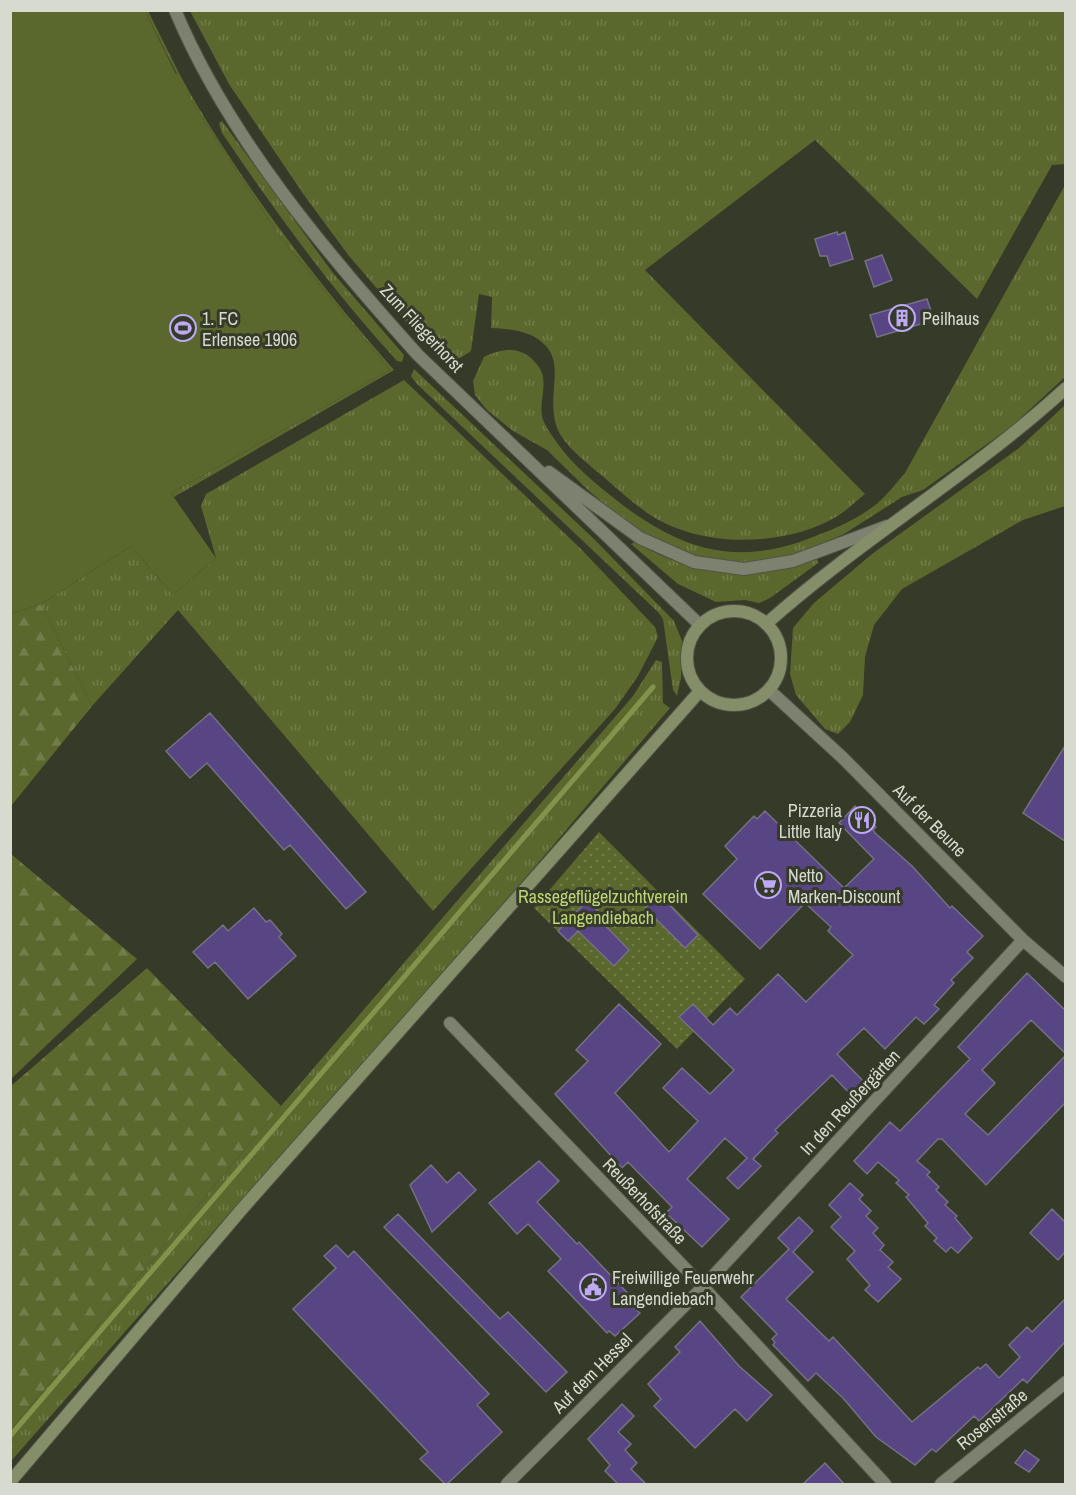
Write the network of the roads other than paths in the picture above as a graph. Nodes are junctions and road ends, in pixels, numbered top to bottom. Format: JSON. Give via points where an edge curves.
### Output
{"nodes":[{"id":1,"x":175,"y":10,"type":"edge"},
{"id":2,"x":1065,"y":388,"type":"edge"},
{"id":3,"x":516,"y":449,"type":"junction"},
{"id":4,"x":897,"y":522,"type":"junction"},
{"id":5,"x":766,"y":624,"type":"junction"},
{"id":6,"x":700,"y":625,"type":"junction"},
{"id":7,"x":769,"y":690,"type":"junction"},
{"id":8,"x":700,"y":691,"type":"junction"},
{"id":9,"x":1023,"y":940,"type":"junction"},
{"id":10,"x":1065,"y":977,"type":"edge"},
{"id":11,"x":450,"y":1023,"type":"dead end"},
{"id":12,"x":703,"y":1287,"type":"junction"},
{"id":13,"x":1065,"y":1382,"type":"edge"},
{"id":14,"x":10,"y":1482,"type":"edge"},
{"id":15,"x":507,"y":1485,"type":"edge"},
{"id":16,"x":885,"y":1485,"type":"edge"},
{"id":17,"x":940,"y":1485,"type":"edge"}],
"edges":[{"from":1,"to":3,"type":"street","name":"Zum Fliegerhorst","via":[[204,72],[256,154],[340,265],[418,355]]},
{"from":2,"to":4,"type":"main road","via":[[1018,432]]},
{"from":3,"to":4,"type":"street","via":[[640,538],[694,562],[744,569],[793,561]]},
{"from":3,"to":6,"type":"street","name":"Zum Fliegerhorst"},
{"from":4,"to":5,"type":"main road","via":[[804,590]]},
{"from":5,"to":6,"type":"main road","via":[[754,615],[733,611],[712,616]]},
{"from":5,"to":7,"type":"main road","via":[[780,649],[777,678]]},
{"from":6,"to":8,"type":"main road","via":[[691,637],[687,658],[692,679]]},
{"from":7,"to":8,"type":"main road","via":[[757,699],[735,705],[712,700]]},
{"from":7,"to":9,"type":"street","name":"Auf der Beune","via":[[844,759]]},
{"from":8,"to":14,"type":"main road","via":[[242,1209]]},
{"from":9,"to":10,"type":"street","name":"Auf der Beune"},
{"from":9,"to":12,"type":"street","name":"In den Reußergärten"},
{"from":11,"to":12,"type":"street","name":"Reußerhofstraße"},
{"from":12,"to":15,"type":"street","name":"Auf dem Hessel"},
{"from":12,"to":16,"type":"street","name":"Reußerhofstraße"},
{"from":13,"to":17,"type":"street","name":"Rosenstraße"}]}
